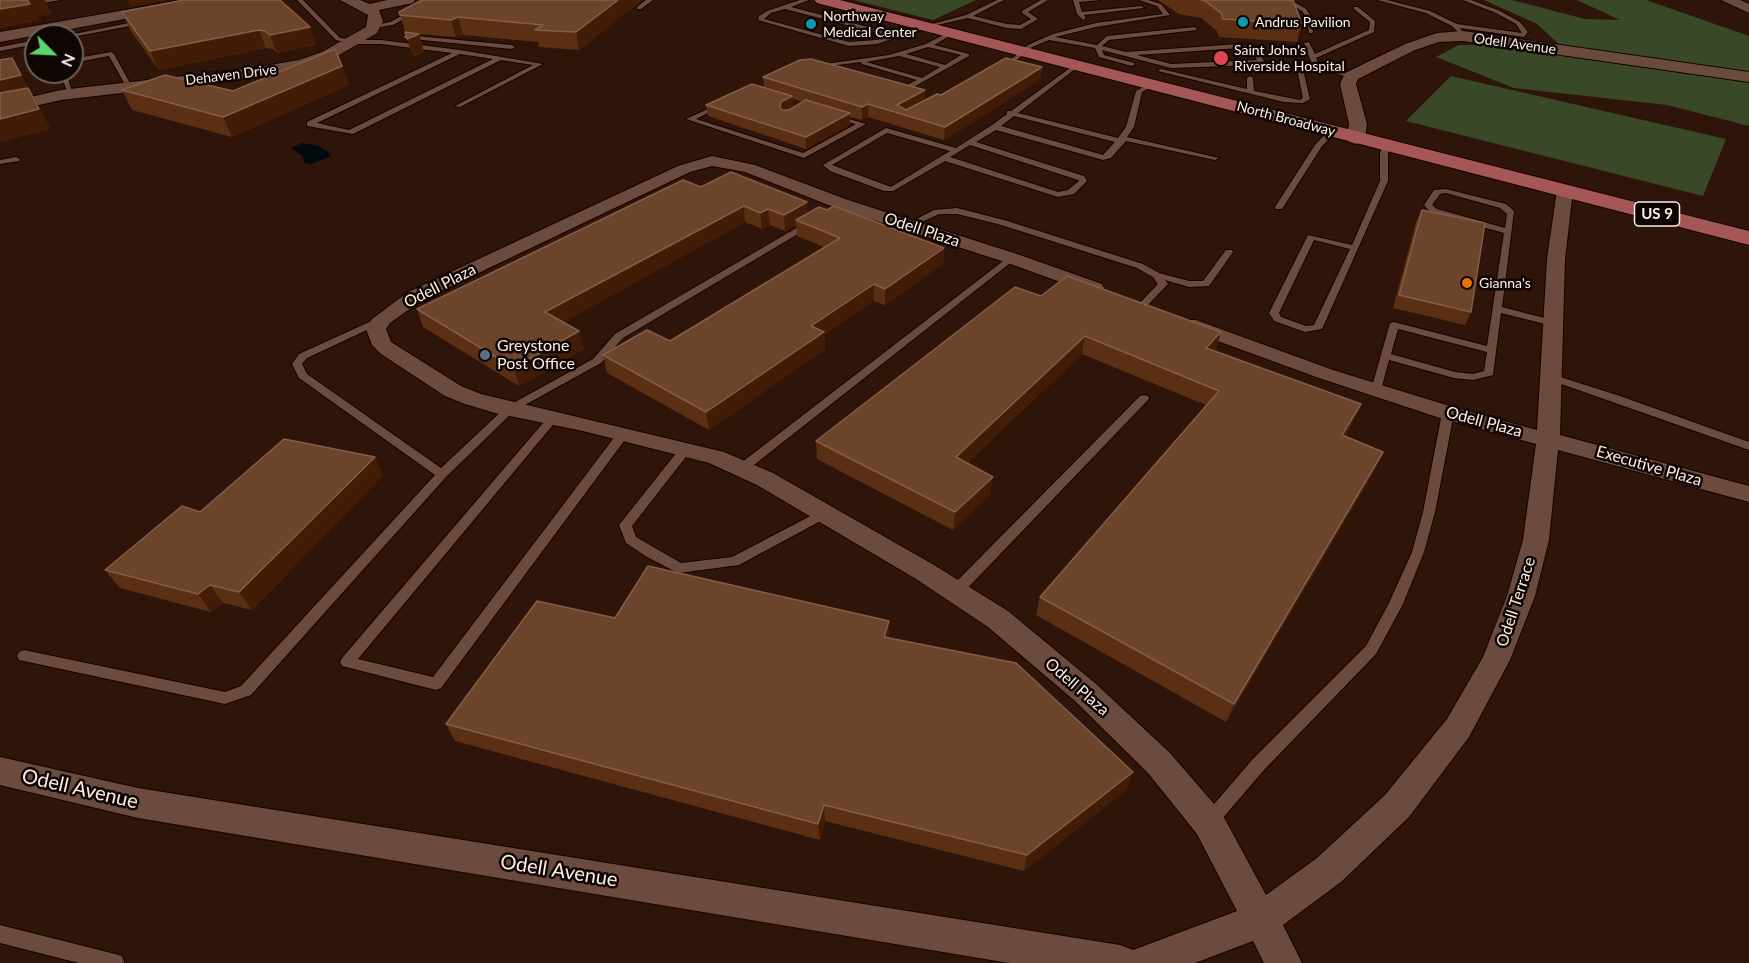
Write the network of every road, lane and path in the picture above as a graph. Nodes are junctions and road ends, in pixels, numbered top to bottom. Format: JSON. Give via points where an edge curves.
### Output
{"nodes":[{"id":1,"x":58,"y":0,"type":"edge"},
{"id":2,"x":206,"y":0,"type":"edge"},
{"id":3,"x":300,"y":0,"type":"edge"},
{"id":4,"x":347,"y":0,"type":"edge"},
{"id":5,"x":650,"y":0,"type":"edge"},
{"id":6,"x":806,"y":0,"type":"edge"},
{"id":7,"x":822,"y":0,"type":"edge"},
{"id":8,"x":1001,"y":0,"type":"edge"},
{"id":9,"x":1045,"y":0,"type":"edge"},
{"id":10,"x":1076,"y":0,"type":"edge"},
{"id":11,"x":1098,"y":0,"type":"edge"},
{"id":12,"x":1142,"y":0,"type":"edge"},
{"id":13,"x":1380,"y":0,"type":"edge"},
{"id":14,"x":1466,"y":0,"type":"edge"},
{"id":15,"x":1728,"y":0,"type":"edge"},
{"id":16,"x":1294,"y":4,"type":"edge"},
{"id":17,"x":410,"y":5,"type":"edge"},
{"id":18,"x":785,"y":7,"type":"junction"},
{"id":19,"x":0,"y":8,"type":"edge"},
{"id":20,"x":369,"y":8,"type":"junction"},
{"id":21,"x":639,"y":8,"type":"dead end"},
{"id":22,"x":1141,"y":8,"type":"dead end"},
{"id":23,"x":1356,"y":8,"type":"dead end"},
{"id":24,"x":1749,"y":9,"type":"edge"},
{"id":25,"x":1080,"y":14,"type":"junction"},
{"id":26,"x":968,"y":16,"type":"junction"},
{"id":27,"x":149,"y":21,"type":"edge"},
{"id":28,"x":926,"y":26,"type":"junction"},
{"id":29,"x":1090,"y":26,"type":"junction"},
{"id":30,"x":1195,"y":29,"type":"dead end"},
{"id":31,"x":1459,"y":31,"type":"junction"},
{"id":32,"x":1311,"y":32,"type":"dead end"},
{"id":33,"x":84,"y":33,"type":"edge"},
{"id":34,"x":951,"y":33,"type":"junction"},
{"id":35,"x":364,"y":34,"type":"junction"},
{"id":36,"x":896,"y":36,"type":"junction"},
{"id":37,"x":0,"y":37,"type":"edge"},
{"id":38,"x":1049,"y":38,"type":"junction"},
{"id":39,"x":1307,"y":43,"type":"dead end"},
{"id":40,"x":24,"y":44,"type":"edge"},
{"id":41,"x":928,"y":45,"type":"junction"},
{"id":42,"x":1098,"y":46,"type":"junction"},
{"id":43,"x":512,"y":47,"type":"edge"},
{"id":44,"x":0,"y":49,"type":"edge"},
{"id":45,"x":1025,"y":51,"type":"junction"},
{"id":46,"x":460,"y":52,"type":"junction"},
{"id":47,"x":898,"y":54,"type":"junction"},
{"id":48,"x":1126,"y":54,"type":"junction"},
{"id":49,"x":500,"y":58,"type":"junction"},
{"id":50,"x":84,"y":59,"type":"edge"},
{"id":51,"x":857,"y":61,"type":"junction"},
{"id":52,"x":1314,"y":62,"type":"junction"},
{"id":53,"x":1076,"y":66,"type":"junction"},
{"id":54,"x":946,"y":67,"type":"junction"},
{"id":55,"x":996,"y":69,"type":"edge"},
{"id":56,"x":835,"y":72,"type":"edge"},
{"id":57,"x":1351,"y":76,"type":"junction"},
{"id":58,"x":1250,"y":78,"type":"dead end"},
{"id":59,"x":1749,"y":78,"type":"edge"},
{"id":60,"x":923,"y":80,"type":"junction"},
{"id":61,"x":67,"y":84,"type":"edge"},
{"id":62,"x":1151,"y":85,"type":"junction"},
{"id":63,"x":129,"y":87,"type":"junction"},
{"id":64,"x":890,"y":89,"type":"edge"},
{"id":65,"x":1251,"y":92,"type":"junction"},
{"id":66,"x":71,"y":94,"type":"junction"},
{"id":67,"x":730,"y":100,"type":"edge"},
{"id":68,"x":458,"y":106,"type":"dead end"},
{"id":69,"x":0,"y":109,"type":"edge"},
{"id":70,"x":1010,"y":113,"type":"junction"},
{"id":71,"x":828,"y":114,"type":"edge"},
{"id":72,"x":994,"y":127,"type":"junction"},
{"id":73,"x":1333,"y":132,"type":"junction"},
{"id":74,"x":1356,"y":138,"type":"junction"},
{"id":75,"x":1122,"y":139,"type":"junction"},
{"id":76,"x":968,"y":142,"type":"junction"},
{"id":77,"x":1387,"y":145,"type":"junction"},
{"id":78,"x":956,"y":150,"type":"junction"},
{"id":79,"x":944,"y":158,"type":"junction"},
{"id":80,"x":1215,"y":158,"type":"dead end"},
{"id":81,"x":16,"y":159,"type":"dead end"},
{"id":82,"x":0,"y":162,"type":"edge"},
{"id":83,"x":1564,"y":190,"type":"junction"},
{"id":84,"x":1279,"y":207,"type":"dead end"},
{"id":85,"x":822,"y":216,"type":"edge"},
{"id":86,"x":907,"y":226,"type":"junction"},
{"id":87,"x":1507,"y":231,"type":"junction"},
{"id":88,"x":1749,"y":238,"type":"edge"},
{"id":89,"x":1355,"y":248,"type":"junction"},
{"id":90,"x":1229,"y":252,"type":"dead end"},
{"id":91,"x":1011,"y":258,"type":"junction"},
{"id":92,"x":1156,"y":275,"type":"junction"},
{"id":93,"x":1142,"y":306,"type":"junction"},
{"id":94,"x":1497,"y":309,"type":"junction"},
{"id":95,"x":382,"y":319,"type":"junction"},
{"id":96,"x":1553,"y":323,"type":"junction"},
{"id":97,"x":1492,"y":350,"type":"junction"},
{"id":98,"x":1385,"y":356,"type":"junction"},
{"id":99,"x":1551,"y":377,"type":"junction"},
{"id":100,"x":1376,"y":390,"type":"junction"},
{"id":101,"x":1144,"y":398,"type":"dead end"},
{"id":102,"x":510,"y":409,"type":"junction"},
{"id":103,"x":1448,"y":413,"type":"junction"},
{"id":104,"x":553,"y":418,"type":"junction"},
{"id":105,"x":623,"y":434,"type":"junction"},
{"id":106,"x":1548,"y":439,"type":"junction"},
{"id":107,"x":1749,"y":446,"type":"edge"},
{"id":108,"x":685,"y":450,"type":"junction"},
{"id":109,"x":741,"y":469,"type":"junction"},
{"id":110,"x":442,"y":474,"type":"junction"},
{"id":111,"x":1749,"y":494,"type":"edge"},
{"id":112,"x":824,"y":514,"type":"junction"},
{"id":113,"x":955,"y":592,"type":"junction"},
{"id":114,"x":24,"y":656,"type":"dead end"},
{"id":115,"x":0,"y":771,"type":"edge"},
{"id":116,"x":1209,"y":823,"type":"junction"},
{"id":117,"x":1260,"y":921,"type":"junction"},
{"id":118,"x":0,"y":934,"type":"edge"},
{"id":119,"x":116,"y":963,"type":"edge"},
{"id":120,"x":1120,"y":963,"type":"edge"},
{"id":121,"x":1146,"y":963,"type":"edge"},
{"id":122,"x":1284,"y":963,"type":"edge"}],
"edges":[{"from":1,"to":19,"type":"lane"},
{"from":2,"to":37,"type":"street","via":[[94,14]]},
{"from":3,"to":35,"type":"lane","via":[[338,39]]},
{"from":4,"to":20,"type":"street"},
{"from":5,"to":21,"type":"lane"},
{"from":6,"to":18,"type":"lane"},
{"from":7,"to":28,"type":"main road","name":"North Broadway","number":"US 9"},
{"from":8,"to":26,"type":"lane"},
{"from":9,"to":26,"type":"lane","via":[[1024,12],[1035,19],[1021,27]]},
{"from":10,"to":11,"type":"lane"},
{"from":10,"to":25,"type":"lane"},
{"from":12,"to":29,"type":"lane","via":[[1159,5],[1167,15]]},
{"from":13,"to":31,"type":"lane","via":[[1428,12]]},
{"from":14,"to":31,"type":"lane","via":[[1498,12],[1518,23],[1525,32],[1524,35]]},
{"from":15,"to":24,"type":"street"},
{"from":16,"to":32,"type":"lane","via":[[1309,17]]},
{"from":17,"to":20,"type":"street"},
{"from":17,"to":35,"type":"lane","via":[[391,24]]},
{"from":18,"to":36,"type":"lane"},
{"from":18,"to":36,"type":"lane","via":[[769,12],[761,20],[849,44]]},
{"from":20,"to":35,"type":"street","via":[[376,21]]},
{"from":22,"to":25,"type":"lane"},
{"from":23,"to":52,"type":"lane","via":[[1373,22],[1372,31]]},
{"from":25,"to":29,"type":"lane"},
{"from":26,"to":28,"type":"lane"},
{"from":27,"to":33,"type":"lane"},
{"from":28,"to":34,"type":"main road","name":"North Broadway","number":"US 9"},
{"from":28,"to":36,"type":"lane"},
{"from":29,"to":38,"type":"lane"},
{"from":30,"to":42,"type":"lane","via":[[1107,38]]},
{"from":31,"to":57,"type":"street","name":"Odell Avenue","via":[[1424,41]]},
{"from":31,"to":59,"type":"street","name":"Odell Avenue"},
{"from":34,"to":41,"type":"lane"},
{"from":34,"to":45,"type":"main road","name":"North Broadway","number":"US 9"},
{"from":35,"to":43,"type":"lane"},
{"from":35,"to":46,"type":"lane","via":[[381,42]]},
{"from":35,"to":63,"type":"street","name":"Dehaven Drive","via":[[328,55],[279,69]]},
{"from":38,"to":42,"type":"lane"},
{"from":38,"to":45,"type":"lane"},
{"from":39,"to":52,"type":"lane"},
{"from":40,"to":44,"type":"lane"},
{"from":41,"to":47,"type":"lane"},
{"from":41,"to":54,"type":"lane","via":[[967,56]]},
{"from":42,"to":48,"type":"lane"},
{"from":42,"to":65,"type":"lane","via":[[1104,57]]},
{"from":45,"to":53,"type":"main road","name":"North Broadway","number":"US 9"},
{"from":45,"to":55,"type":"lane"},
{"from":46,"to":49,"type":"lane"},
{"from":46,"to":49,"type":"lane","via":[[310,124],[350,132]]},
{"from":47,"to":51,"type":"lane"},
{"from":47,"to":54,"type":"lane"},
{"from":48,"to":48,"type":"lane","via":[[1172,66],[1261,61],[1252,48],[1239,46]]},
{"from":49,"to":68,"type":"lane","via":[[540,64]]},
{"from":50,"to":63,"type":"lane","via":[[111,54]]},
{"from":51,"to":56,"type":"lane","via":[[809,66]]},
{"from":51,"to":60,"type":"lane"},
{"from":52,"to":57,"type":"lane"},
{"from":52,"to":65,"type":"lane","via":[[1301,74],[1305,101]]},
{"from":53,"to":62,"type":"main road","name":"North Broadway","number":"US 9"},
{"from":53,"to":70,"type":"lane"},
{"from":54,"to":60,"type":"lane"},
{"from":57,"to":74,"type":"street","via":[[1348,84],[1358,124]]},
{"from":58,"to":65,"type":"lane"},
{"from":60,"to":64,"type":"lane","via":[[901,92]]},
{"from":61,"to":66,"type":"lane"},
{"from":62,"to":73,"type":"main road","name":"North Broadway","number":"US 9"},
{"from":62,"to":75,"type":"lane","via":[[1138,91],[1130,127]]},
{"from":63,"to":66,"type":"street","name":"Dehaven Drive"},
{"from":66,"to":69,"type":"street","name":"Dehaven Drive"},
{"from":67,"to":71,"type":"lane","via":[[690,120],[804,156],[862,124]]},
{"from":70,"to":72,"type":"lane"},
{"from":70,"to":75,"type":"lane"},
{"from":72,"to":75,"type":"lane","via":[[1103,158]]},
{"from":72,"to":76,"type":"lane"},
{"from":73,"to":74,"type":"main road","name":"North Broadway","number":"US 9"},
{"from":73,"to":84,"type":"lane","via":[[1319,145]]},
{"from":74,"to":77,"type":"main road","name":"North Broadway","number":"US 9"},
{"from":75,"to":80,"type":"lane"},
{"from":76,"to":78,"type":"lane"},
{"from":76,"to":79,"type":"lane","via":[[1083,181],[1071,192],[1058,195]]},
{"from":77,"to":83,"type":"main road","name":"North Broadway","number":"US 9"},
{"from":77,"to":89,"type":"lane","via":[[1384,181]]},
{"from":78,"to":79,"type":"lane"},
{"from":78,"to":79,"type":"lane","via":[[886,130],[827,165],[887,189],[897,188]]},
{"from":81,"to":82,"type":"lane"},
{"from":83,"to":88,"type":"main road","name":"North Broadway","number":"US 9"},
{"from":83,"to":96,"type":"street","name":"Odell Terrace"},
{"from":85,"to":102,"type":"lane","via":[[619,336],[597,361]]},
{"from":86,"to":91,"type":"street","name":"Odell Plaza"},
{"from":86,"to":92,"type":"lane","via":[[937,212],[957,212],[1011,225],[1140,266]]},
{"from":86,"to":95,"type":"street","name":"Odell Plaza","via":[[837,207],[749,168],[712,161],[697,164],[415,296]]},
{"from":87,"to":87,"type":"lane","via":[[1511,213],[1503,206],[1446,191],[1437,192],[1428,205],[1434,211]]},
{"from":87,"to":94,"type":"lane"},
{"from":89,"to":89,"type":"lane","via":[[1311,237],[1274,313],[1277,319],[1305,329],[1318,327]]},
{"from":90,"to":92,"type":"lane","via":[[1206,284]]},
{"from":91,"to":93,"type":"street","name":"Odell Plaza"},
{"from":91,"to":109,"type":"lane"},
{"from":92,"to":93,"type":"lane","via":[[1163,284]]},
{"from":93,"to":100,"type":"street","name":"Odell Plaza"},
{"from":94,"to":96,"type":"lane"},
{"from":94,"to":97,"type":"lane"},
{"from":95,"to":102,"type":"street","name":"Odell Plaza","via":[[376,329],[378,338],[404,361],[453,391]]},
{"from":95,"to":110,"type":"lane","via":[[303,356],[298,369]]},
{"from":96,"to":99,"type":"street","name":"Odell Terrace"},
{"from":97,"to":98,"type":"lane","via":[[1490,373],[1473,377]]},
{"from":97,"to":98,"type":"lane","via":[[1394,325]]},
{"from":98,"to":100,"type":"lane"},
{"from":99,"to":106,"type":"street","name":"Odell Terrace"},
{"from":99,"to":107,"type":"lane"},
{"from":100,"to":103,"type":"street","name":"Odell Plaza"},
{"from":101,"to":113,"type":"lane"},
{"from":102,"to":104,"type":"street","name":"Odell Plaza"},
{"from":102,"to":110,"type":"lane"},
{"from":103,"to":106,"type":"street","name":"Odell Plaza"},
{"from":103,"to":116,"type":"lane","via":[[1418,552],[1371,650],[1258,765]]},
{"from":104,"to":105,"type":"street","name":"Odell Plaza"},
{"from":104,"to":105,"type":"lane","via":[[347,662],[436,684]]},
{"from":105,"to":108,"type":"street","name":"Odell Plaza"},
{"from":106,"to":111,"type":"street","name":"Executive Plaza"},
{"from":106,"to":117,"type":"street","name":"Odell Terrace","via":[[1536,540],[1521,596],[1496,660],[1458,728],[1397,806],[1329,870]]},
{"from":108,"to":109,"type":"street","name":"Odell Plaza","via":[[716,457]]},
{"from":108,"to":112,"type":"lane","via":[[626,525],[631,540],[679,568],[734,562]]},
{"from":109,"to":112,"type":"street","name":"Odell Plaza"},
{"from":110,"to":114,"type":"lane","via":[[246,692],[225,698]]},
{"from":112,"to":113,"type":"street","name":"Odell Plaza"},
{"from":113,"to":116,"type":"street","name":"Odell Plaza","via":[[998,619],[1085,692],[1160,763]]},
{"from":115,"to":120,"type":"street","name":"Odell Avenue","via":[[138,803]]},
{"from":116,"to":117,"type":"street","name":"Odell Plaza"},
{"from":117,"to":121,"type":"street"},
{"from":117,"to":122,"type":"street","name":"Odell Plaza"},
{"from":118,"to":119,"type":"lane"}]}
